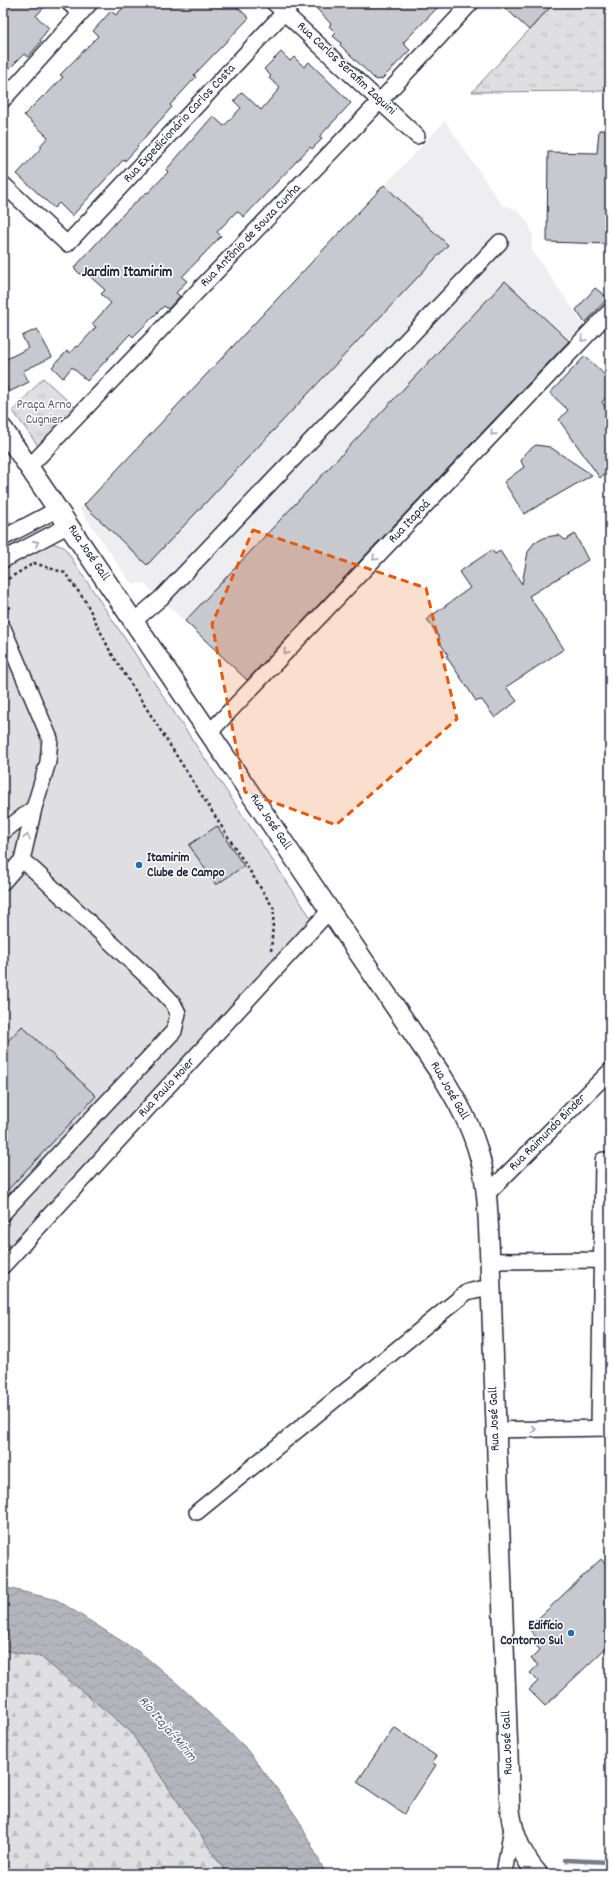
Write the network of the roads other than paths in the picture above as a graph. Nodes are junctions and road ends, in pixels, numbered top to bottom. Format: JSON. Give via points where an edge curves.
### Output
{"nodes":[{"id":1,"x":471,"y":3,"type":"edge"},
{"id":2,"x":80,"y":6,"type":"edge"},
{"id":3,"x":284,"y":6,"type":"edge"},
{"id":4,"x":3,"y":100,"type":"edge"},
{"id":5,"x":380,"y":101,"type":"junction"},
{"id":6,"x":417,"y":136,"type":"dead end"},
{"id":7,"x":3,"y":184,"type":"edge"},
{"id":8,"x":500,"y":242,"type":"dead end"},
{"id":9,"x":610,"y":311,"type":"edge"},
{"id":10,"x":3,"y":429,"type":"edge"},
{"id":11,"x":29,"y":467,"type":"junction"},
{"id":12,"x":58,"y":509,"type":"junction"},
{"id":13,"x":69,"y":525,"type":"junction"},
{"id":14,"x":3,"y":538,"type":"edge"},
{"id":15,"x":3,"y":560,"type":"edge"},
{"id":16,"x":134,"y":621,"type":"junction"},
{"id":17,"x":3,"y":628,"type":"edge"},
{"id":18,"x":209,"y":733,"type":"junction"},
{"id":19,"x":34,"y":808,"type":"junction"},
{"id":20,"x":3,"y":832,"type":"edge"},
{"id":21,"x":22,"y":860,"type":"junction"},
{"id":22,"x":3,"y":882,"type":"edge"},
{"id":23,"x":330,"y":910,"type":"junction"},
{"id":24,"x":610,"y":1071,"type":"edge"},
{"id":25,"x":603,"y":1160,"type":"dead end"},
{"id":26,"x":486,"y":1195,"type":"junction"},
{"id":27,"x":3,"y":1213,"type":"edge"},
{"id":28,"x":602,"y":1260,"type":"junction"},
{"id":29,"x":490,"y":1261,"type":"junction"},
{"id":30,"x":3,"y":1266,"type":"edge"},
{"id":31,"x":491,"y":1289,"type":"junction"},
{"id":32,"x":604,"y":1428,"type":"edge"},
{"id":33,"x":495,"y":1430,"type":"junction"},
{"id":34,"x":197,"y":1512,"type":"dead end"},
{"id":35,"x":512,"y":1827,"type":"junction"},
{"id":36,"x":504,"y":1874,"type":"edge"},
{"id":37,"x":538,"y":1874,"type":"edge"}],
"edges":[{"from":1,"to":5,"type":"street","name":"Rua Antônio de Souza Cunha"},
{"from":2,"to":4,"type":"street"},
{"from":3,"to":5,"type":"street","name":"Rua Carlos Serafim Zaguini"},
{"from":3,"to":7,"type":"street","name":"Rua Expedicionário Carlos Costa","via":[[66,244]]},
{"from":5,"to":6,"type":"street","name":"Rua Carlos Serafim Zaguini"},
{"from":5,"to":11,"type":"street","name":"Rua Antônio de Souza Cunha"},
{"from":8,"to":16,"type":"street","via":[[161,598]]},
{"from":9,"to":18,"type":"street","name":"Rua Itapoá","one_way":true},
{"from":10,"to":11,"type":"main road","name":"Rua José Gall"},
{"from":11,"to":12,"type":"main road","name":"Rua José Gall"},
{"from":12,"to":13,"type":"main road","name":"Rua José Gall"},
{"from":12,"to":14,"type":"street"},
{"from":15,"to":13,"type":"street","one_way":true},
{"from":13,"to":16,"type":"main road","name":"Rua José Gall"},
{"from":16,"to":18,"type":"main road","name":"Rua José Gall"},
{"from":17,"to":19,"type":"street","via":[[50,739],[48,762]]},
{"from":18,"to":23,"type":"main road","name":"Rua José Gall"},
{"from":19,"to":20,"type":"street"},
{"from":21,"to":19,"type":"street","one_way":true},
{"from":21,"to":22,"type":"street"},
{"from":21,"to":27,"type":"street","via":[[158,987],[173,1003],[178,1013],[174,1031]]},
{"from":23,"to":26,"type":"main road","name":"Rua José Gall","via":[[459,1103],[481,1159]]},
{"from":23,"to":30,"type":"street","name":"Rua Paulo Hoier"},
{"from":24,"to":26,"type":"street","name":"Rua Raimundo Binder"},
{"from":25,"to":28,"type":"street"},
{"from":26,"to":29,"type":"main road","name":"Rua José Gall"},
{"from":28,"to":29,"type":"street"},
{"from":28,"to":32,"type":"street"},
{"from":29,"to":31,"type":"main road","name":"Rua José Gall"},
{"from":31,"to":33,"type":"main road","name":"Rua José Gall"},
{"from":31,"to":34,"type":"street","via":[[467,1292]]},
{"from":33,"to":32,"type":"street","one_way":true},
{"from":33,"to":35,"type":"main road","name":"Rua José Gall"},
{"from":35,"to":36,"type":"street"},
{"from":35,"to":37,"type":"main road","name":"Rua José Gall","via":[[530,1865]]}]}
